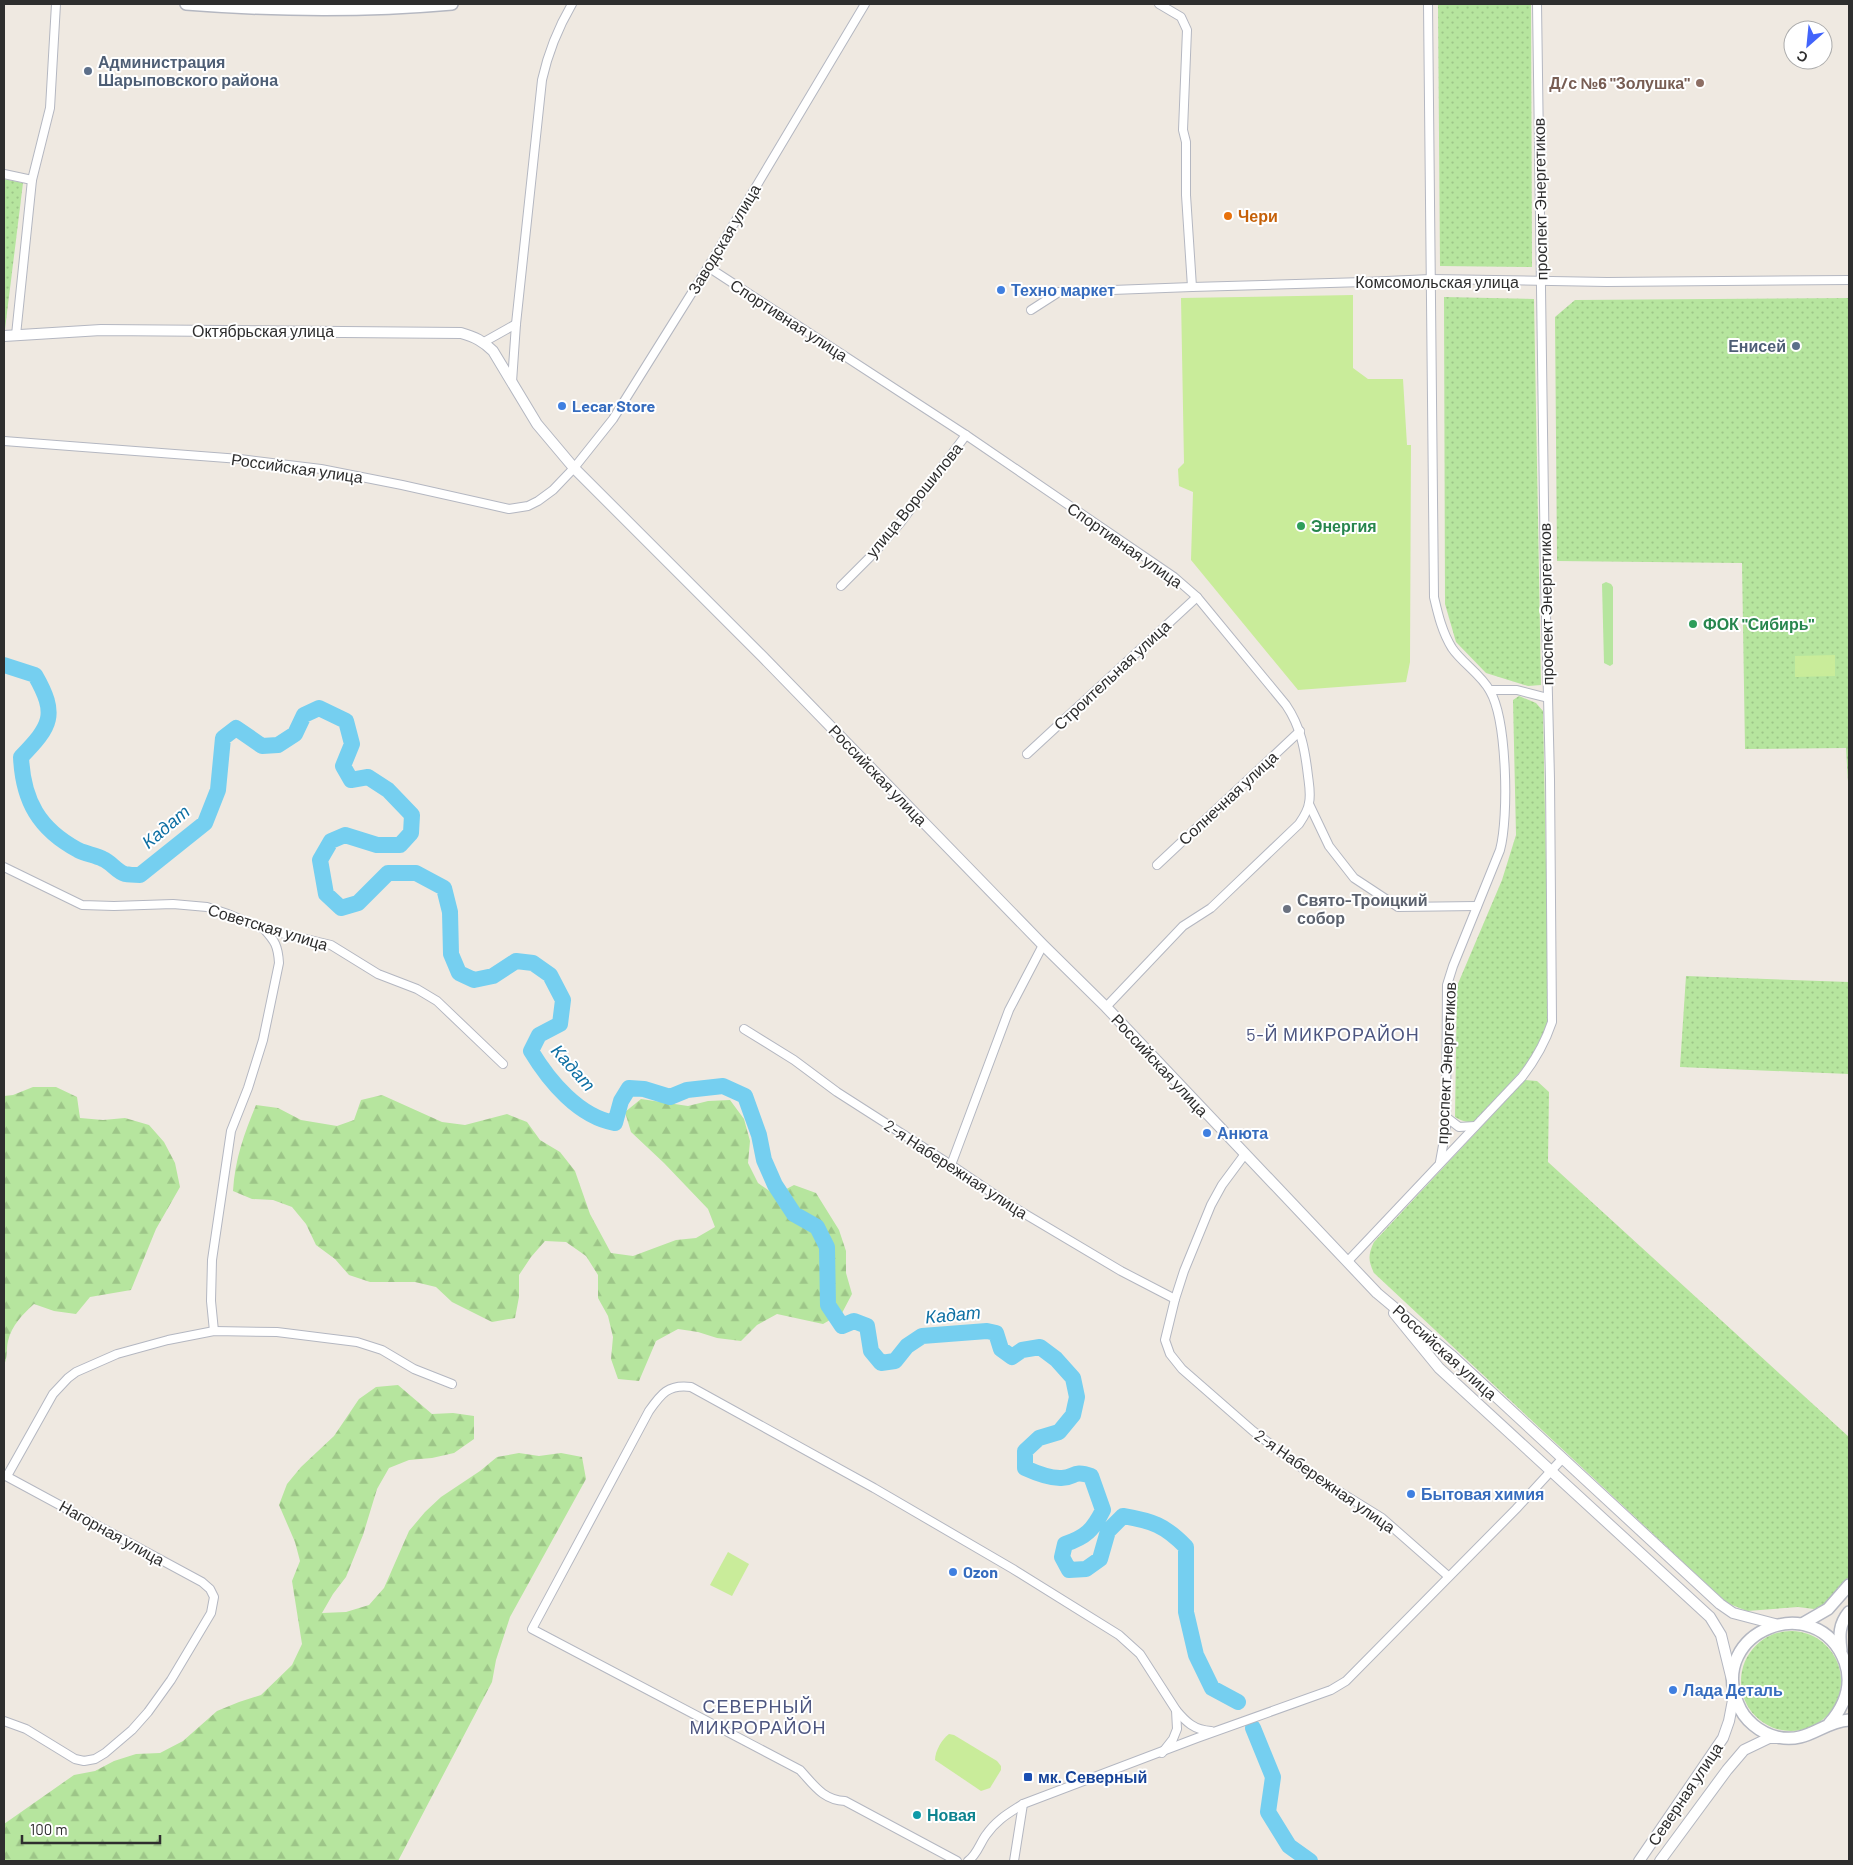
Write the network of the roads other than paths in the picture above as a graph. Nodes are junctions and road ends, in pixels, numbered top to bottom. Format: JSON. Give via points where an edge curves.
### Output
{"nodes":[{"id":1,"x":56,"y":4,"type":"edge"},
{"id":2,"x":186,"y":4,"type":"edge"},
{"id":3,"x":452,"y":4,"type":"edge"},
{"id":4,"x":572,"y":4,"type":"edge"},
{"id":5,"x":864,"y":4,"type":"edge"},
{"id":6,"x":1159,"y":4,"type":"edge"},
{"id":7,"x":1428,"y":4,"type":"edge"},
{"id":8,"x":1536,"y":4,"type":"edge"},
{"id":9,"x":4,"y":174,"type":"edge"},
{"id":10,"x":32,"y":180,"type":"junction"},
{"id":11,"x":708,"y":267,"type":"junction"},
{"id":12,"x":1431,"y":279,"type":"junction"},
{"id":13,"x":1849,"y":280,"type":"edge"},
{"id":14,"x":1542,"y":282,"type":"junction"},
{"id":15,"x":1192,"y":287,"type":"junction"},
{"id":16,"x":1031,"y":310,"type":"dead end"},
{"id":17,"x":516,"y":324,"type":"junction"},
{"id":18,"x":16,"y":335,"type":"junction"},
{"id":19,"x":4,"y":336,"type":"edge"},
{"id":20,"x":484,"y":342,"type":"junction"},
{"id":21,"x":512,"y":382,"type":"junction"},
{"id":22,"x":966,"y":435,"type":"junction"},
{"id":23,"x":4,"y":441,"type":"edge"},
{"id":24,"x":574,"y":468,"type":"junction"},
{"id":25,"x":841,"y":586,"type":"dead end"},
{"id":26,"x":1197,"y":597,"type":"junction"},
{"id":27,"x":1490,"y":690,"type":"junction"},
{"id":28,"x":1548,"y":698,"type":"junction"},
{"id":29,"x":1300,"y":730,"type":"junction"},
{"id":30,"x":1027,"y":754,"type":"dead end"},
{"id":31,"x":1309,"y":804,"type":"junction"},
{"id":32,"x":1157,"y":865,"type":"dead end"},
{"id":33,"x":4,"y":868,"type":"edge"},
{"id":34,"x":1477,"y":906,"type":"junction"},
{"id":35,"x":264,"y":929,"type":"junction"},
{"id":36,"x":1043,"y":945,"type":"junction"},
{"id":37,"x":1106,"y":1007,"type":"junction"},
{"id":38,"x":744,"y":1029,"type":"dead end"},
{"id":39,"x":503,"y":1064,"type":"dead end"},
{"id":40,"x":1446,"y":1117,"type":"junction"},
{"id":41,"x":1475,"y":1126,"type":"junction"},
{"id":42,"x":1245,"y":1154,"type":"junction"},
{"id":43,"x":1440,"y":1162,"type":"junction"},
{"id":44,"x":951,"y":1165,"type":"junction"},
{"id":45,"x":1348,"y":1261,"type":"junction"},
{"id":46,"x":1378,"y":1293,"type":"junction"},
{"id":47,"x":1174,"y":1299,"type":"junction"},
{"id":48,"x":214,"y":1331,"type":"junction"},
{"id":49,"x":452,"y":1384,"type":"dead end"},
{"id":50,"x":1562,"y":1459,"type":"junction"},
{"id":51,"x":1550,"y":1472,"type":"junction"},
{"id":52,"x":5,"y":1476,"type":"edge"},
{"id":53,"x":1448,"y":1576,"type":"junction"},
{"id":54,"x":1849,"y":1585,"type":"edge"},
{"id":55,"x":1849,"y":1612,"type":"edge"},
{"id":56,"x":1775,"y":1624,"type":"junction"},
{"id":57,"x":1802,"y":1624,"type":"junction"},
{"id":58,"x":1842,"y":1654,"type":"junction"},
{"id":59,"x":1848,"y":1668,"type":"edge"},
{"id":60,"x":1732,"y":1680,"type":"junction"},
{"id":61,"x":1734,"y":1695,"type":"junction"},
{"id":62,"x":1176,"y":1710,"type":"junction"},
{"id":63,"x":1849,"y":1720,"type":"edge"},
{"id":64,"x":4,"y":1721,"type":"edge"},
{"id":65,"x":1828,"y":1724,"type":"junction"},
{"id":66,"x":1216,"y":1732,"type":"junction"},
{"id":67,"x":1792,"y":1738,"type":"junction"},
{"id":68,"x":1162,"y":1753,"type":"junction"},
{"id":69,"x":1024,"y":1804,"type":"junction"},
{"id":70,"x":957,"y":1861,"type":"edge"},
{"id":71,"x":968,"y":1861,"type":"edge"},
{"id":72,"x":1014,"y":1861,"type":"edge"},
{"id":73,"x":1639,"y":1861,"type":"edge"},
{"id":74,"x":1660,"y":1861,"type":"edge"}],
"edges":[{"from":1,"to":10,"type":"street","via":[[50,108]]},
{"from":2,"to":3,"type":"main road","via":[[309,10],[398,9]]},
{"from":4,"to":17,"type":"street","via":[[557,32],[542,80]]},
{"from":5,"to":11,"type":"street","name":"Заводская улица"},
{"from":6,"to":15,"type":"street","via":[[1181,17],[1188,30],[1182,130],[1186,142]]},
{"from":7,"to":12,"type":"street","name":"проспект Энергетиков"},
{"from":8,"to":14,"type":"street","name":"проспект Энергетиков"},
{"from":9,"to":10,"type":"street"},
{"from":10,"to":18,"type":"street"},
{"from":11,"to":22,"type":"street","name":"Спортивная улица"},
{"from":11,"to":24,"type":"street","name":"Заводская улица","via":[[613,419]]},
{"from":12,"to":14,"type":"street","name":"Комсомольская улица"},
{"from":12,"to":15,"type":"street","name":"Комсомольская улица"},
{"from":12,"to":27,"type":"street","name":"проспект Энергетиков","via":[[1434,597],[1452,648]]},
{"from":13,"to":14,"type":"street","name":"Комсомольская улица"},
{"from":14,"to":28,"type":"street","name":"проспект Энергетиков"},
{"from":15,"to":16,"type":"street","name":"Комсомольская улица","via":[[1059,292]]},
{"from":17,"to":20,"type":"street"},
{"from":17,"to":21,"type":"street"},
{"from":18,"to":19,"type":"street","name":"Октябрьская улица"},
{"from":18,"to":20,"type":"street","name":"Октябрьская улица","via":[[101,330],[461,333]]},
{"from":20,"to":21,"type":"street","name":"Российская улица"},
{"from":21,"to":24,"type":"street","name":"Российская улица","via":[[537,424]]},
{"from":22,"to":25,"type":"street","name":"улица Ворошилова","via":[[901,522]]},
{"from":22,"to":26,"type":"street","name":"Спортивная улица","via":[[1174,577]]},
{"from":23,"to":24,"type":"street","name":"Российская улица","via":[[240,459],[321,469],[509,509],[538,501]]},
{"from":24,"to":36,"type":"street","name":"Российская улица"},
{"from":26,"to":29,"type":"street","name":"Спортивная улица","via":[[1286,705]]},
{"from":26,"to":30,"type":"street","name":"Строительная улица"},
{"from":27,"to":28,"type":"street","via":[[1516,690]]},
{"from":27,"to":34,"type":"street","name":"проспект Энергетиков","via":[[1500,718],[1503,745],[1504,835]]},
{"from":28,"to":41,"type":"street","name":"проспект Энергетиков","via":[[1552,1022],[1537,1058]]},
{"from":29,"to":31,"type":"street","name":"Спортивная улица","via":[[1305,750]]},
{"from":29,"to":32,"type":"street","name":"Солнечная улица"},
{"from":31,"to":34,"type":"street","via":[[1329,846],[1354,878],[1398,907]]},
{"from":31,"to":37,"type":"street","via":[[1299,824],[1211,908],[1183,926]]},
{"from":33,"to":35,"type":"street","name":"Советская улица","via":[[82,904],[191,905],[228,914]]},
{"from":34,"to":40,"type":"street","name":"проспект Энергетиков","via":[[1447,985]]},
{"from":35,"to":39,"type":"street","name":"Советская улица","via":[[331,945],[378,974],[417,989],[437,1001]]},
{"from":35,"to":48,"type":"street","via":[[275,941],[279,962],[263,1040],[230,1131],[212,1260]]},
{"from":36,"to":37,"type":"street","name":"Российская улица"},
{"from":36,"to":44,"type":"street","via":[[1009,1010]]},
{"from":37,"to":42,"type":"street","name":"Российская улица"},
{"from":38,"to":44,"type":"street","name":"2-я Набережная улица"},
{"from":40,"to":41,"type":"street","via":[[1459,1127]]},
{"from":40,"to":43,"type":"street","name":"проспект Энергетиков"},
{"from":41,"to":43,"type":"street","name":"проспект Энергетиков"},
{"from":42,"to":45,"type":"street","name":"Российская улица"},
{"from":42,"to":47,"type":"street","via":[[1211,1204]]},
{"from":43,"to":45,"type":"street","name":"проспект Энергетиков"},
{"from":44,"to":47,"type":"street","name":"2-я Набережная улица","via":[[1078,1247]]},
{"from":45,"to":46,"type":"street","name":"Российская улица"},
{"from":46,"to":50,"type":"street","name":"Российская улица","via":[[1451,1355]]},
{"from":46,"to":51,"type":"street","via":[[1439,1368]]},
{"from":47,"to":53,"type":"street","name":"2-я Набережная улица","via":[[1165,1340],[1170,1354],[1182,1369],[1253,1431],[1306,1470],[1382,1518]]},
{"from":48,"to":49,"type":"street","via":[[277,1332],[357,1342],[382,1350],[414,1369]]},
{"from":48,"to":52,"type":"street","via":[[116,1354],[76,1372],[53,1394]]},
{"from":50,"to":51,"type":"street"},
{"from":50,"to":56,"type":"street","name":"Российская улица","via":[[1720,1604],[1733,1613]]},
{"from":51,"to":53,"type":"street"},
{"from":51,"to":60,"type":"street","via":[[1710,1617],[1721,1634]]},
{"from":52,"to":64,"type":"street","name":"Нагорная улица","via":[[202,1582],[214,1597],[211,1613],[148,1712],[132,1730],[95,1759],[75,1759],[26,1729]]},
{"from":53,"to":66,"type":"street","via":[[1346,1681],[1330,1690]]},
{"from":54,"to":57,"type":"main road","via":[[1828,1609]]},
{"from":55,"to":58,"type":"main road","via":[[1839,1633]]},
{"from":56,"to":57,"type":"main road"},
{"from":56,"to":60,"type":"main road","via":[[1763,1629],[1740,1650]]},
{"from":57,"to":58,"type":"main road","via":[[1818,1630],[1834,1642]]},
{"from":58,"to":59,"type":"main road"},
{"from":59,"to":65,"type":"main road","via":[[1846,1696],[1839,1712]]},
{"from":60,"to":61,"type":"main road"},
{"from":61,"to":67,"type":"main road","via":[[1752,1724],[1777,1737]]},
{"from":61,"to":73,"type":"street","name":"Северная улица","via":[[1723,1738]]},
{"from":62,"to":66,"type":"street","via":[[1189,1725]]},
{"from":62,"to":68,"type":"street","via":[[1176,1730]]},
{"from":62,"to":70,"type":"street","via":[[1140,1654],[1088,1614],[874,1488],[691,1387],[679,1385],[670,1388],[649,1411],[532,1629],[800,1770],[819,1791],[834,1800],[845,1801]]},
{"from":63,"to":65,"type":"main road"},
{"from":65,"to":67,"type":"main road","via":[[1810,1735]]},
{"from":66,"to":68,"type":"street"},
{"from":67,"to":74,"type":"street","name":"Северная улица","via":[[1769,1738],[1744,1750]]},
{"from":68,"to":69,"type":"street"},
{"from":69,"to":71,"type":"street","via":[[1000,1818]]},
{"from":69,"to":72,"type":"street"}]}
